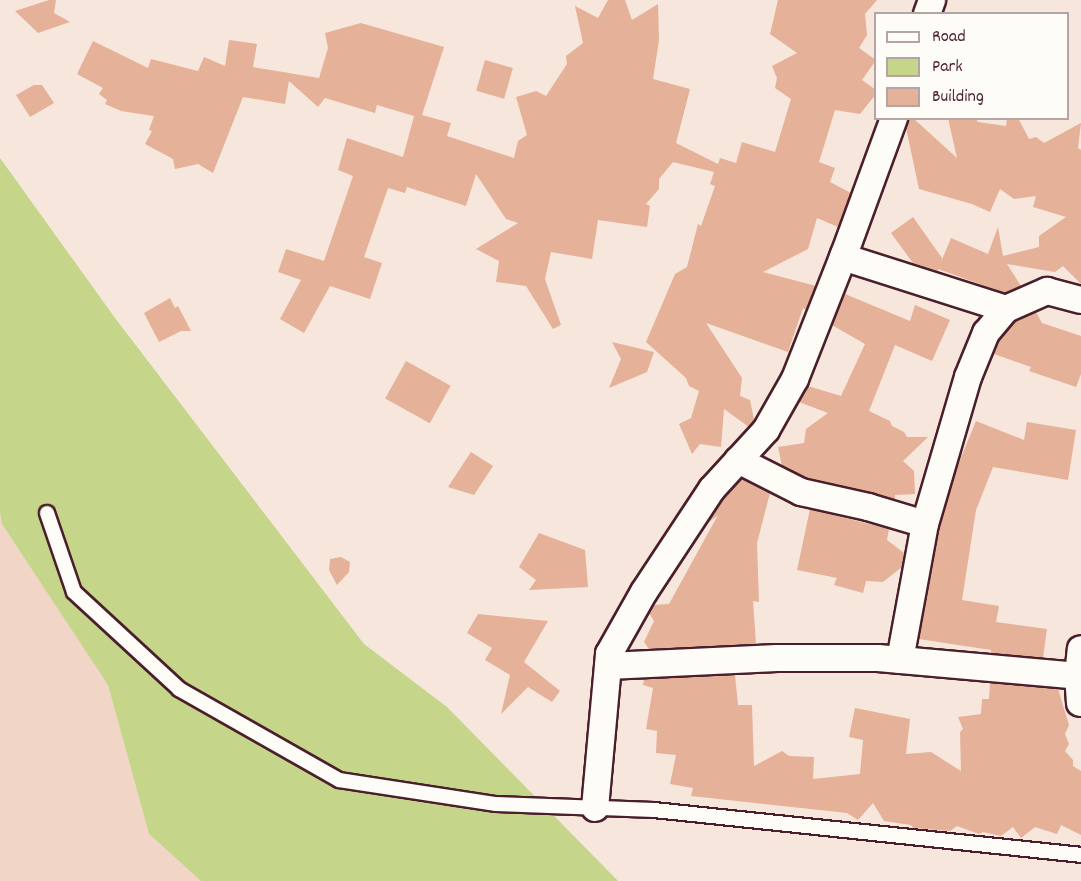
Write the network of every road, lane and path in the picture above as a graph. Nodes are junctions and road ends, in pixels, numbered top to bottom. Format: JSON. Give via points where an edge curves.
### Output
{"nodes":[{"id":1,"x":893,"y":120,"type":"edge"},
{"id":2,"x":843,"y":257,"type":"junction"},
{"id":3,"x":1081,"y":300,"type":"edge"},
{"id":4,"x":1006,"y":309,"type":"junction"},
{"id":5,"x":738,"y":460,"type":"junction"},
{"id":6,"x":47,"y":513,"type":"dead end"},
{"id":7,"x":925,"y":524,"type":"junction"},
{"id":8,"x":1081,"y":649,"type":"edge"},
{"id":9,"x":900,"y":660,"type":"junction"},
{"id":10,"x":608,"y":666,"type":"junction"},
{"id":11,"x":1078,"y":676,"type":"junction"},
{"id":12,"x":1080,"y":704,"type":"edge"},
{"id":13,"x":595,"y":808,"type":"junction"},
{"id":14,"x":1081,"y":855,"type":"edge"}],
"edges":[{"from":1,"to":2,"type":"street"},
{"from":2,"to":4,"type":"street"},
{"from":2,"to":5,"type":"street","via":[[795,379],[766,430]]},
{"from":3,"to":4,"type":"street","via":[[1047,291]]},
{"from":4,"to":7,"type":"street","via":[[986,333],[968,377]]},
{"from":5,"to":7,"type":"street","via":[[801,492]]},
{"from":5,"to":10,"type":"street","via":[[712,489],[644,592],[609,654]]},
{"from":6,"to":13,"type":"lane","via":[[74,592],[179,689],[339,780],[495,804]]},
{"from":7,"to":9,"type":"street"},
{"from":8,"to":11,"type":"street"},
{"from":9,"to":10,"type":"street","via":[[777,657]]},
{"from":9,"to":11,"type":"street"},
{"from":10,"to":13,"type":"street"},
{"from":11,"to":12,"type":"street"},
{"from":13,"to":14,"type":"lane","via":[[654,810]]}]}
